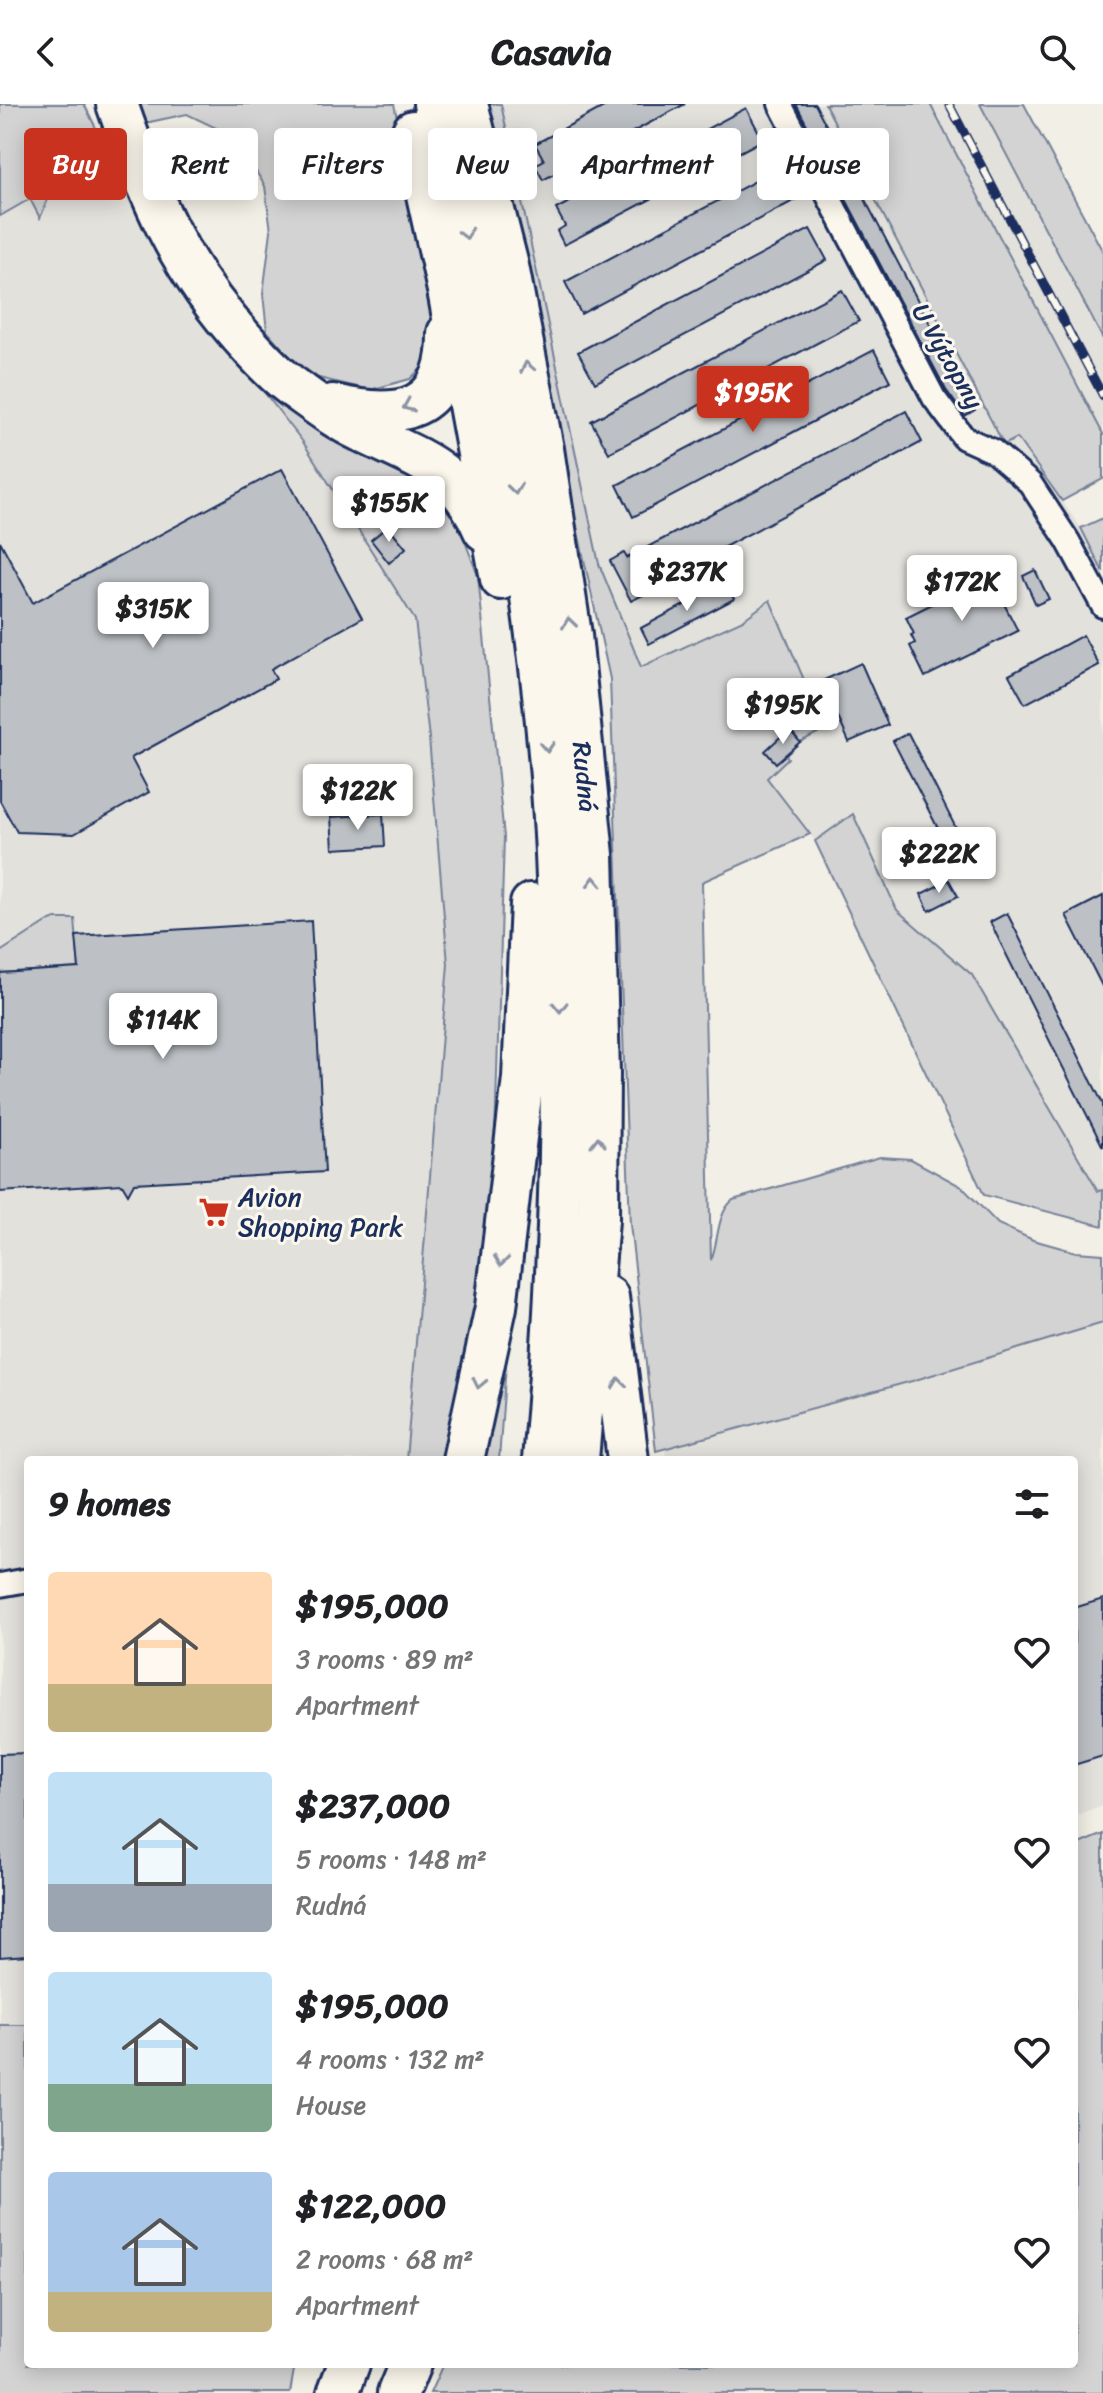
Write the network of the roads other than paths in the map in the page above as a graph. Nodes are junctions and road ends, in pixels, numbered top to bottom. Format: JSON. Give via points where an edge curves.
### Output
{"nodes":[{"id":1,"x":407,"y":104,"type":"edge"},
{"id":2,"x":434,"y":104,"type":"edge"},
{"id":3,"x":467,"y":104,"type":"edge"},
{"id":4,"x":780,"y":104,"type":"edge"},
{"id":5,"x":129,"y":125,"type":"edge"},
{"id":6,"x":448,"y":290,"type":"junction"},
{"id":7,"x":313,"y":400,"type":"junction"},
{"id":8,"x":501,"y":579,"type":"junction"},
{"id":9,"x":1103,"y":606,"type":"edge"},
{"id":10,"x":531,"y":904,"type":"junction"},
{"id":11,"x":598,"y":1220,"type":"junction"},
{"id":12,"x":464,"y":1456,"type":"edge"},
{"id":13,"x":518,"y":1456,"type":"edge"},
{"id":14,"x":543,"y":1456,"type":"edge"},
{"id":15,"x":578,"y":1456,"type":"edge"},
{"id":16,"x":628,"y":1456,"type":"edge"},
{"id":17,"x":24,"y":1581,"type":"edge"},
{"id":18,"x":0,"y":1585,"type":"edge"},
{"id":19,"x":319,"y":2368,"type":"edge"},
{"id":20,"x":347,"y":2368,"type":"edge"},
{"id":21,"x":383,"y":2368,"type":"edge"},
{"id":22,"x":408,"y":2368,"type":"edge"},
{"id":23,"x":315,"y":2393,"type":"edge"},
{"id":24,"x":338,"y":2393,"type":"edge"},
{"id":25,"x":374,"y":2393,"type":"edge"},
{"id":26,"x":398,"y":2393,"type":"edge"}],
"edges":[{"from":1,"to":6,"type":"highway"},
{"from":2,"to":14,"type":"highway","name":"Rudná","one_way":true,"via":[[476,276],[511,457],[546,734],[557,874],[562,1099],[554,1346]]},
{"from":11,"to":3,"type":"highway","name":"Rudná","one_way":true,"via":[[593,855],[571,635],[508,266]]},
{"from":4,"to":9,"type":"street","name":"U Výtopny","via":[[934,398],[964,438],[993,451],[1030,483]]},
{"from":5,"to":7,"type":"highway","via":[[176,248],[199,284],[274,371]]},
{"from":6,"to":7,"type":"highway","one_way":true,"via":[[447,361],[426,397],[386,413]]},
{"from":6,"to":8,"type":"highway"},
{"from":7,"to":8,"type":"highway","via":[[351,426],[431,464],[457,486],[480,521]]},
{"from":8,"to":10,"type":"highway","via":[[525,792]]},
{"from":10,"to":12,"type":"highway","one_way":true,"via":[[523,1078],[496,1307]]},
{"from":10,"to":13,"type":"highway","via":[[531,1267]]},
{"from":11,"to":15,"type":"highway","name":"Rudná"},
{"from":16,"to":11,"type":"highway","one_way":true},
{"from":17,"to":18,"type":"street"},
{"from":19,"to":23,"type":"highway"},
{"from":20,"to":24,"type":"highway"},
{"from":21,"to":25,"type":"highway"},
{"from":22,"to":26,"type":"highway"}]}
